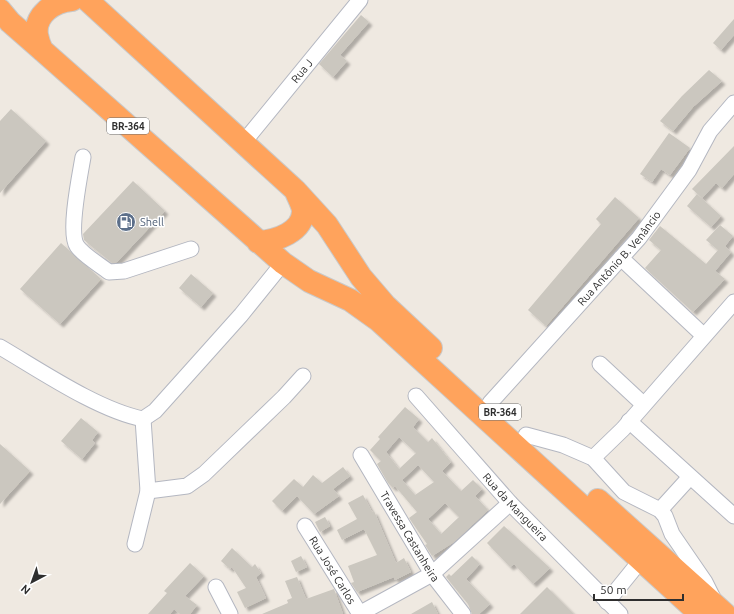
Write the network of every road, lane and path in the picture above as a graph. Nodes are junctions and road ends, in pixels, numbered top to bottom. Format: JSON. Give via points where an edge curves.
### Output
{"nodes":[{"id":1,"x":82,"y":0,"type":"edge"},
{"id":2,"x":360,"y":0,"type":"edge"},
{"id":3,"x":0,"y":10,"type":"edge"},
{"id":4,"x":42,"y":50,"type":"junction"},
{"id":5,"x":734,"y":103,"type":"edge"},
{"id":6,"x":243,"y":143,"type":"junction"},
{"id":7,"x":83,"y":157,"type":"dead end"},
{"id":8,"x":295,"y":190,"type":"junction"},
{"id":9,"x":258,"y":242,"type":"junction"},
{"id":10,"x":191,"y":249,"type":"dead end"},
{"id":11,"x":621,"y":258,"type":"junction"},
{"id":12,"x":283,"y":263,"type":"junction"},
{"id":13,"x":734,"y":302,"type":"edge"},
{"id":14,"x":704,"y":335,"type":"junction"},
{"id":15,"x":0,"y":347,"type":"edge"},
{"id":16,"x":600,"y":364,"type":"dead end"},
{"id":17,"x":303,"y":376,"type":"dead end"},
{"id":18,"x":416,"y":396,"type":"dead end"},
{"id":19,"x":490,"y":403,"type":"junction"},
{"id":20,"x":643,"y":404,"type":"junction"},
{"id":21,"x":143,"y":419,"type":"junction"},
{"id":22,"x":629,"y":421,"type":"junction"},
{"id":23,"x":526,"y":435,"type":"junction"},
{"id":24,"x":361,"y":455,"type":"dead end"},
{"id":25,"x":593,"y":458,"type":"junction"},
{"id":26,"x":690,"y":477,"type":"junction"},
{"id":27,"x":148,"y":491,"type":"junction"},
{"id":28,"x":510,"y":503,"type":"junction"},
{"id":29,"x":660,"y":510,"type":"junction"},
{"id":30,"x":734,"y":516,"type":"edge"},
{"id":31,"x":305,"y":526,"type":"dead end"},
{"id":32,"x":135,"y":544,"type":"dead end"},
{"id":33,"x":641,"y":560,"type":"junction"},
{"id":34,"x":432,"y":574,"type":"junction"},
{"id":35,"x":216,"y":587,"type":"dead end"},
{"id":36,"x":607,"y":602,"type":"junction"},
{"id":37,"x":715,"y":612,"type":"edge"},
{"id":38,"x":230,"y":614,"type":"edge"},
{"id":39,"x":360,"y":614,"type":"edge"},
{"id":40,"x":463,"y":614,"type":"edge"},
{"id":41,"x":620,"y":614,"type":"edge"}],
"edges":[{"from":1,"to":4,"type":"highway","via":[[55,3],[41,17],[37,34]]},
{"from":1,"to":6,"type":"highway","number":"BR-364"},
{"from":2,"to":6,"type":"street","name":"Rua J"},
{"from":3,"to":4,"type":"highway","number":"BR-364"},
{"from":4,"to":9,"type":"highway","number":"BR-364"},
{"from":5,"to":11,"type":"street","name":"Rua Antônio B. Venâncio","via":[[710,131],[689,170],[639,238]]},
{"from":6,"to":8,"type":"highway","number":"BR-364"},
{"from":7,"to":10,"type":"street","via":[[73,234],[77,246],[108,272],[124,271]]},
{"from":8,"to":9,"type":"highway","via":[[303,208],[302,218],[291,232],[284,236],[276,240]]},
{"from":8,"to":19,"type":"highway","number":"BR-364","via":[[327,225],[361,277],[385,305]]},
{"from":9,"to":12,"type":"highway","number":"BR-364"},
{"from":11,"to":14,"type":"street"},
{"from":11,"to":19,"type":"street","name":"Rua Antônio B. Venâncio"},
{"from":12,"to":21,"type":"street","via":[[233,325],[155,411]]},
{"from":12,"to":33,"type":"highway","number":"BR-364","via":[[309,281],[350,300],[378,320]]},
{"from":13,"to":14,"type":"street"},
{"from":14,"to":20,"type":"street"},
{"from":15,"to":21,"type":"street","via":[[89,398],[125,415]]},
{"from":16,"to":20,"type":"street"},
{"from":17,"to":27,"type":"street","via":[[204,474],[186,486]]},
{"from":18,"to":28,"type":"street","name":"Rua da Mangueira"},
{"from":19,"to":23,"type":"highway","number":"BR-364"},
{"from":20,"to":22,"type":"street"},
{"from":21,"to":27,"type":"street"},
{"from":22,"to":25,"type":"street"},
{"from":22,"to":26,"type":"street"},
{"from":23,"to":25,"type":"street","via":[[563,445]]},
{"from":23,"to":37,"type":"highway","number":"BR-364"},
{"from":24,"to":34,"type":"street","name":"Travessa Castanheira"},
{"from":25,"to":29,"type":"street","via":[[624,492]]},
{"from":26,"to":29,"type":"street"},
{"from":26,"to":30,"type":"street"},
{"from":27,"to":32,"type":"street"},
{"from":28,"to":34,"type":"street"},
{"from":28,"to":36,"type":"street","name":"Rua da Mangueira"},
{"from":29,"to":37,"type":"street","via":[[672,534],[705,582]]},
{"from":31,"to":39,"type":"street","name":"Rua José Carlos"},
{"from":33,"to":36,"type":"street"},
{"from":33,"to":37,"type":"highway","number":"BR-364"},
{"from":34,"to":39,"type":"street"},
{"from":34,"to":40,"type":"street","name":"Travessa Castanheira"},
{"from":35,"to":38,"type":"street"},
{"from":36,"to":41,"type":"street","name":"Rua da Mangueira"}]}
